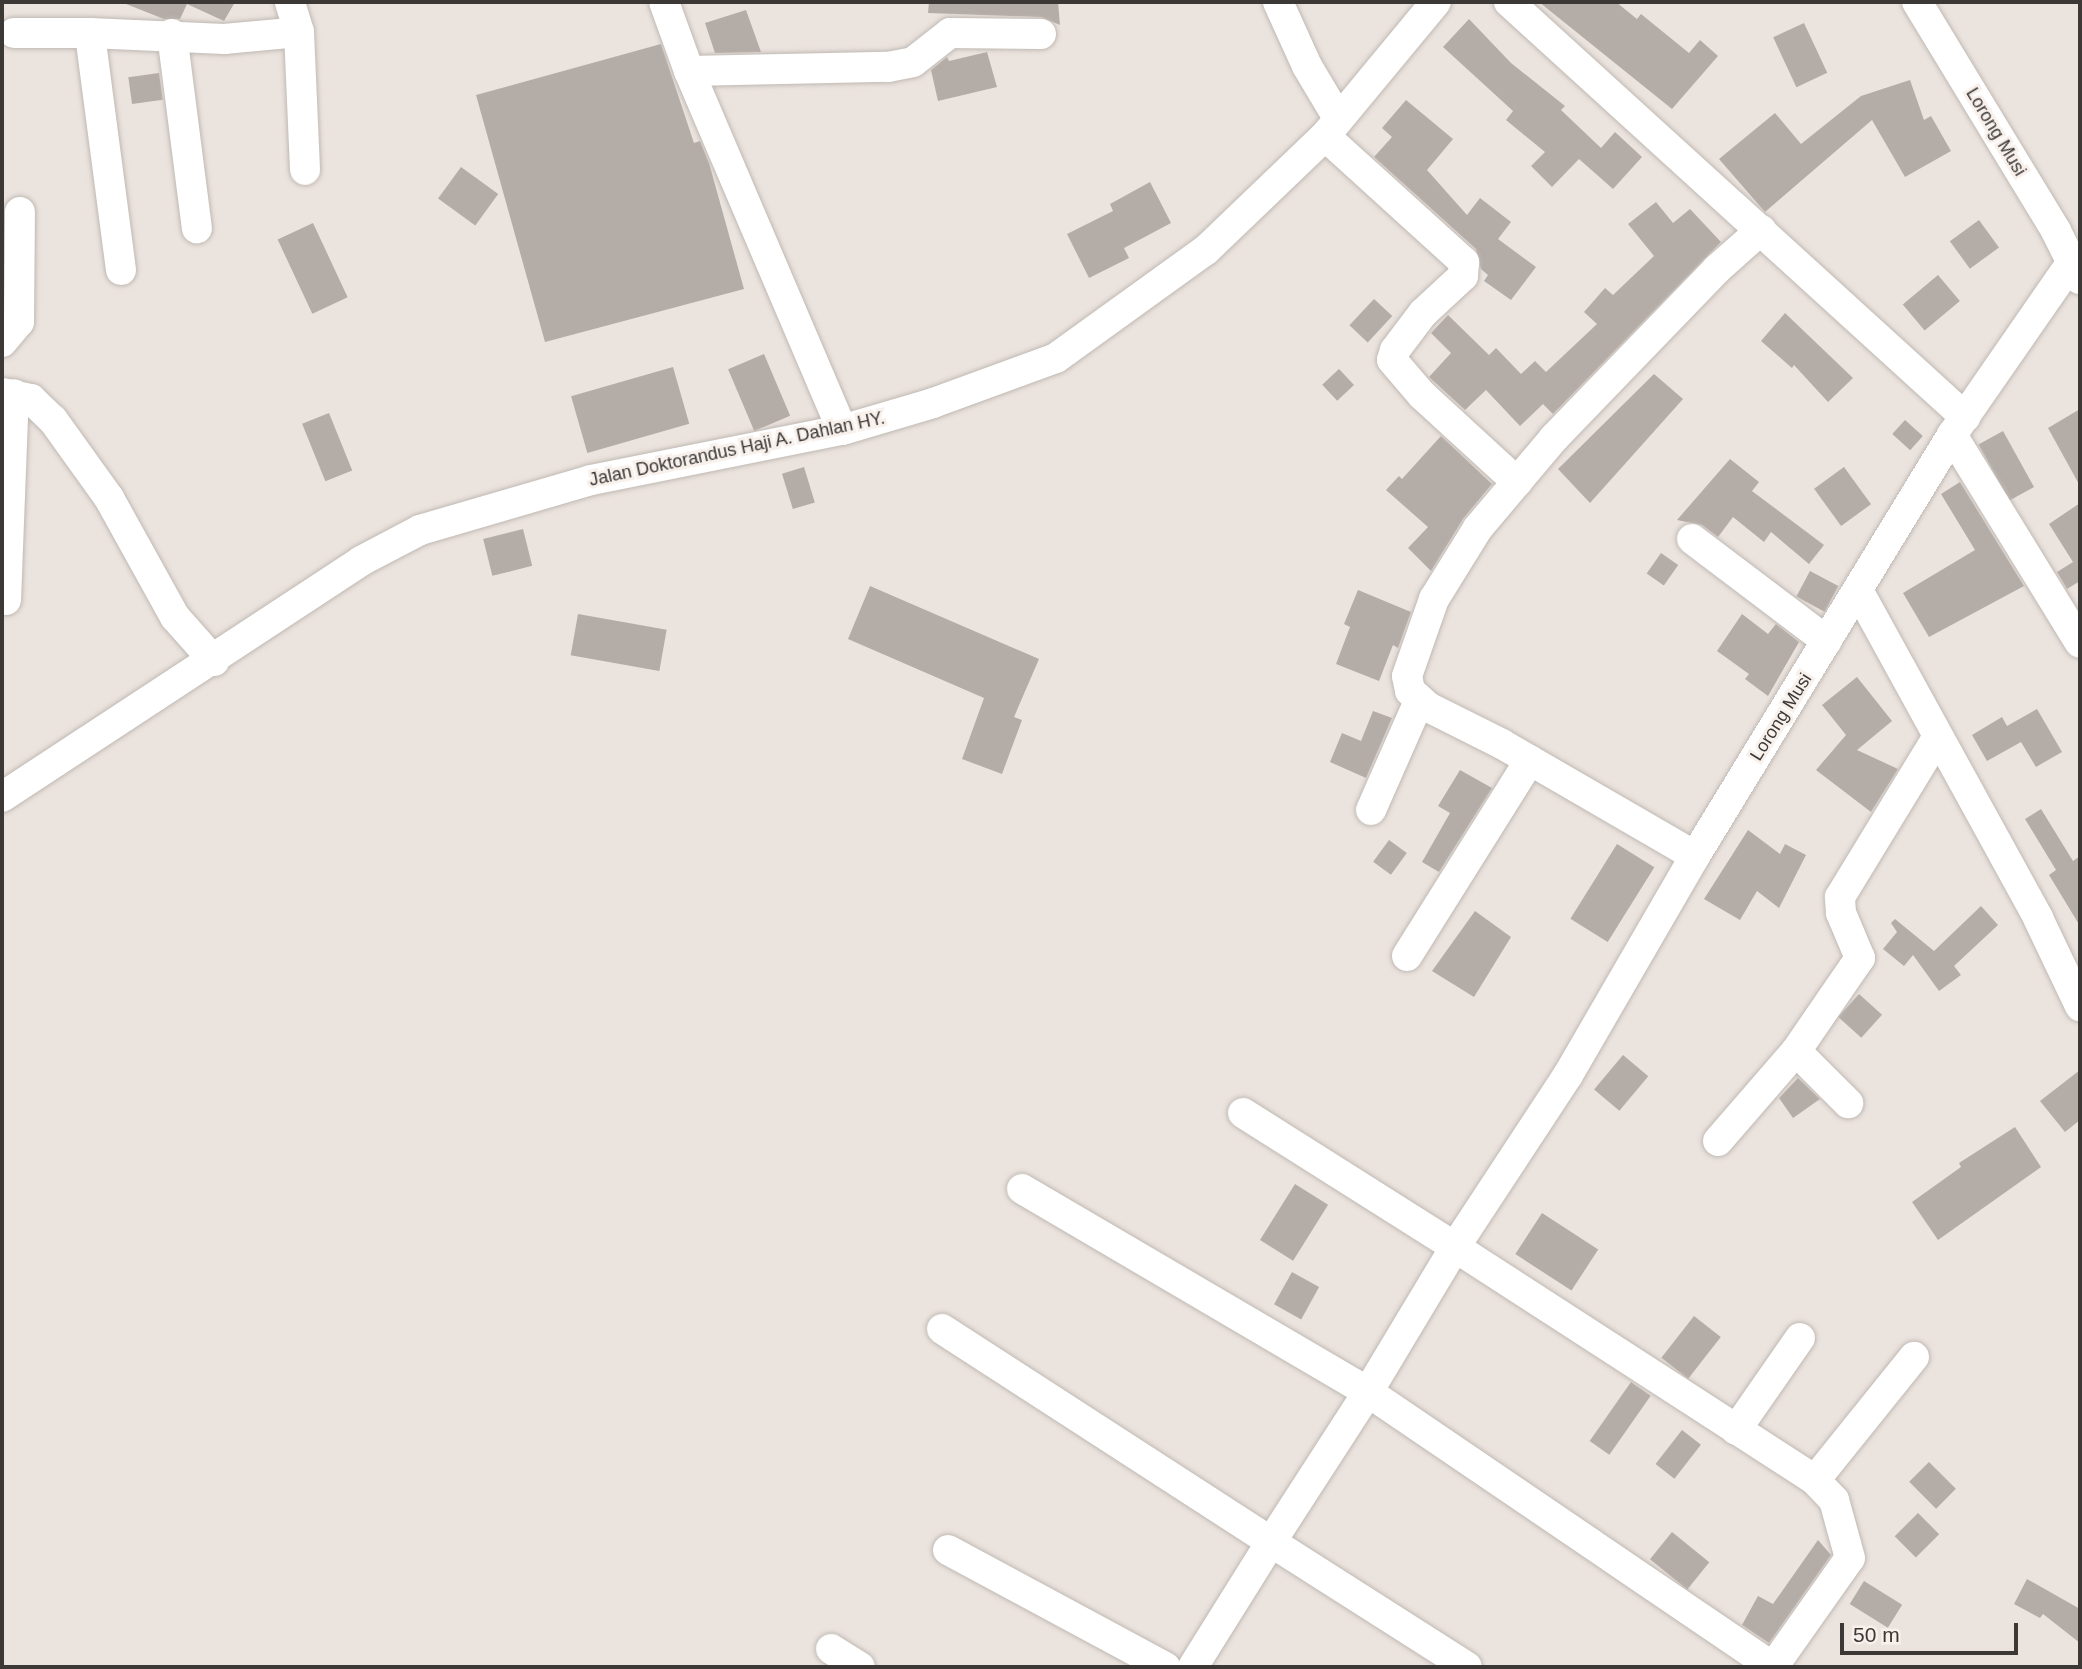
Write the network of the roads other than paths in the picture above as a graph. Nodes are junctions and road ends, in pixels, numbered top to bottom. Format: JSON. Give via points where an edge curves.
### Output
{"nodes":[{"id":1,"x":290,"y":2,"type":"edge"},
{"id":2,"x":664,"y":2,"type":"edge"},
{"id":3,"x":1278,"y":2,"type":"edge"},
{"id":4,"x":1436,"y":2,"type":"edge"},
{"id":5,"x":1510,"y":2,"type":"edge"},
{"id":6,"x":1917,"y":2,"type":"edge"},
{"id":7,"x":299,"y":32,"type":"junction"},
{"id":8,"x":14,"y":33,"type":"dead end"},
{"id":9,"x":90,"y":33,"type":"junction"},
{"id":10,"x":172,"y":34,"type":"junction"},
{"id":11,"x":1041,"y":34,"type":"dead end"},
{"id":12,"x":689,"y":71,"type":"junction"},
{"id":13,"x":1331,"y":127,"type":"junction"},
{"id":14,"x":306,"y":170,"type":"dead end"},
{"id":15,"x":20,"y":212,"type":"dead end"},
{"id":16,"x":2068,"y":225,"type":"edge"},
{"id":17,"x":197,"y":228,"type":"dead end"},
{"id":18,"x":1761,"y":230,"type":"junction"},
{"id":19,"x":121,"y":270,"type":"dead end"},
{"id":20,"x":2076,"y":272,"type":"edge"},
{"id":21,"x":2,"y":342,"type":"edge"},
{"id":22,"x":8,"y":394,"type":"edge"},
{"id":23,"x":1959,"y":426,"type":"junction"},
{"id":24,"x":842,"y":430,"type":"junction"},
{"id":25,"x":1517,"y":482,"type":"junction"},
{"id":26,"x":1692,"y":539,"type":"dead end"},
{"id":27,"x":1858,"y":590,"type":"junction"},
{"id":28,"x":6,"y":600,"type":"dead end"},
{"id":29,"x":1827,"y":641,"type":"junction"},
{"id":30,"x":2080,"y":643,"type":"edge"},
{"id":31,"x":214,"y":661,"type":"junction"},
{"id":32,"x":1419,"y":701,"type":"junction"},
{"id":33,"x":1937,"y":738,"type":"junction"},
{"id":34,"x":1530,"y":760,"type":"junction"},
{"id":35,"x":2,"y":797,"type":"edge"},
{"id":36,"x":1371,"y":810,"type":"dead end"},
{"id":37,"x":1695,"y":856,"type":"junction"},
{"id":38,"x":1407,"y":956,"type":"dead end"},
{"id":39,"x":2080,"y":1006,"type":"edge"},
{"id":40,"x":1796,"y":1051,"type":"junction"},
{"id":41,"x":1848,"y":1103,"type":"dead end"},
{"id":42,"x":1243,"y":1113,"type":"dead end"},
{"id":43,"x":1718,"y":1141,"type":"dead end"},
{"id":44,"x":1022,"y":1189,"type":"dead end"},
{"id":45,"x":1455,"y":1247,"type":"junction"},
{"id":46,"x":942,"y":1329,"type":"dead end"},
{"id":47,"x":1801,"y":1338,"type":"dead end"},
{"id":48,"x":1914,"y":1357,"type":"dead end"},
{"id":49,"x":1368,"y":1392,"type":"junction"},
{"id":50,"x":1736,"y":1430,"type":"junction"},
{"id":51,"x":1815,"y":1480,"type":"junction"},
{"id":52,"x":1271,"y":1542,"type":"junction"},
{"id":53,"x":948,"y":1550,"type":"dead end"},
{"id":54,"x":831,"y":1649,"type":"dead end"},
{"id":55,"x":860,"y":1667,"type":"edge"},
{"id":56,"x":1165,"y":1667,"type":"edge"},
{"id":57,"x":1193,"y":1667,"type":"edge"},
{"id":58,"x":1467,"y":1667,"type":"edge"},
{"id":59,"x":1773,"y":1667,"type":"edge"}],
"edges":[{"from":1,"to":7,"type":"street"},
{"from":2,"to":12,"type":"street"},
{"from":3,"to":13,"type":"street"},
{"from":4,"to":13,"type":"street","name":"Jalan Doktorandus Haji A. Dahlan HY."},
{"from":5,"to":18,"type":"street"},
{"from":6,"to":16,"type":"street","name":"Lorong Musi"},
{"from":7,"to":10,"type":"street","via":[[224,39]]},
{"from":7,"to":14,"type":"street"},
{"from":8,"to":9,"type":"street"},
{"from":9,"to":10,"type":"street"},
{"from":9,"to":19,"type":"street"},
{"from":10,"to":17,"type":"street"},
{"from":11,"to":12,"type":"street","via":[[950,33],[913,62],[888,67]]},
{"from":12,"to":24,"type":"street"},
{"from":13,"to":24,"type":"street","name":"Jalan Doktorandus Haji A. Dahlan HY.","via":[[1206,250],[1056,358],[933,404]]},
{"from":13,"to":25,"type":"street","via":[[1464,262],[1463,276],[1423,313],[1395,349],[1392,360],[1422,396]]},
{"from":15,"to":21,"type":"street","via":[[19,322]]},
{"from":16,"to":20,"type":"street","name":"Lorong Musi"},
{"from":18,"to":23,"type":"street"},
{"from":18,"to":25,"type":"street","via":[[1717,269]]},
{"from":20,"to":23,"type":"street","name":"Lorong Musi"},
{"from":22,"to":28,"type":"street"},
{"from":22,"to":31,"type":"street","via":[[31,399],[53,420],[109,498],[175,617]]},
{"from":23,"to":27,"type":"street","name":"Lorong Musi"},
{"from":23,"to":30,"type":"street"},
{"from":24,"to":31,"type":"street","name":"Jalan Doktorandus Haji A. Dahlan HY.","via":[[591,480],[420,530],[361,561]]},
{"from":25,"to":32,"type":"street","via":[[1478,528],[1434,599],[1407,676],[1410,691]]},
{"from":26,"to":29,"type":"street"},
{"from":27,"to":29,"type":"street","name":"Lorong Musi"},
{"from":27,"to":33,"type":"street"},
{"from":29,"to":37,"type":"street","name":"Lorong Musi"},
{"from":31,"to":35,"type":"street","name":"Jalan Doktorandus Haji A. Dahlan HY."},
{"from":32,"to":34,"type":"street"},
{"from":32,"to":36,"type":"street"},
{"from":33,"to":39,"type":"street","via":[[2038,918]]},
{"from":33,"to":40,"type":"street","via":[[1840,897],[1841,913],[1861,956]]},
{"from":34,"to":37,"type":"street"},
{"from":34,"to":38,"type":"street"},
{"from":37,"to":45,"type":"street","name":"Lorong Musi","via":[[1568,1075]]},
{"from":40,"to":41,"type":"street"},
{"from":40,"to":43,"type":"street"},
{"from":42,"to":45,"type":"street"},
{"from":44,"to":49,"type":"street"},
{"from":45,"to":49,"type":"street","name":"Lorong Musi"},
{"from":45,"to":50,"type":"street"},
{"from":46,"to":52,"type":"street"},
{"from":47,"to":50,"type":"street"},
{"from":48,"to":51,"type":"street"},
{"from":49,"to":52,"type":"street","name":"Lorong Musi"},
{"from":49,"to":59,"type":"street"},
{"from":50,"to":51,"type":"street"},
{"from":51,"to":59,"type":"street","via":[[1834,1500],[1850,1558]]},
{"from":52,"to":57,"type":"street","name":"Lorong Musi"},
{"from":52,"to":58,"type":"street"},
{"from":53,"to":56,"type":"street"},
{"from":54,"to":55,"type":"street"}]}
